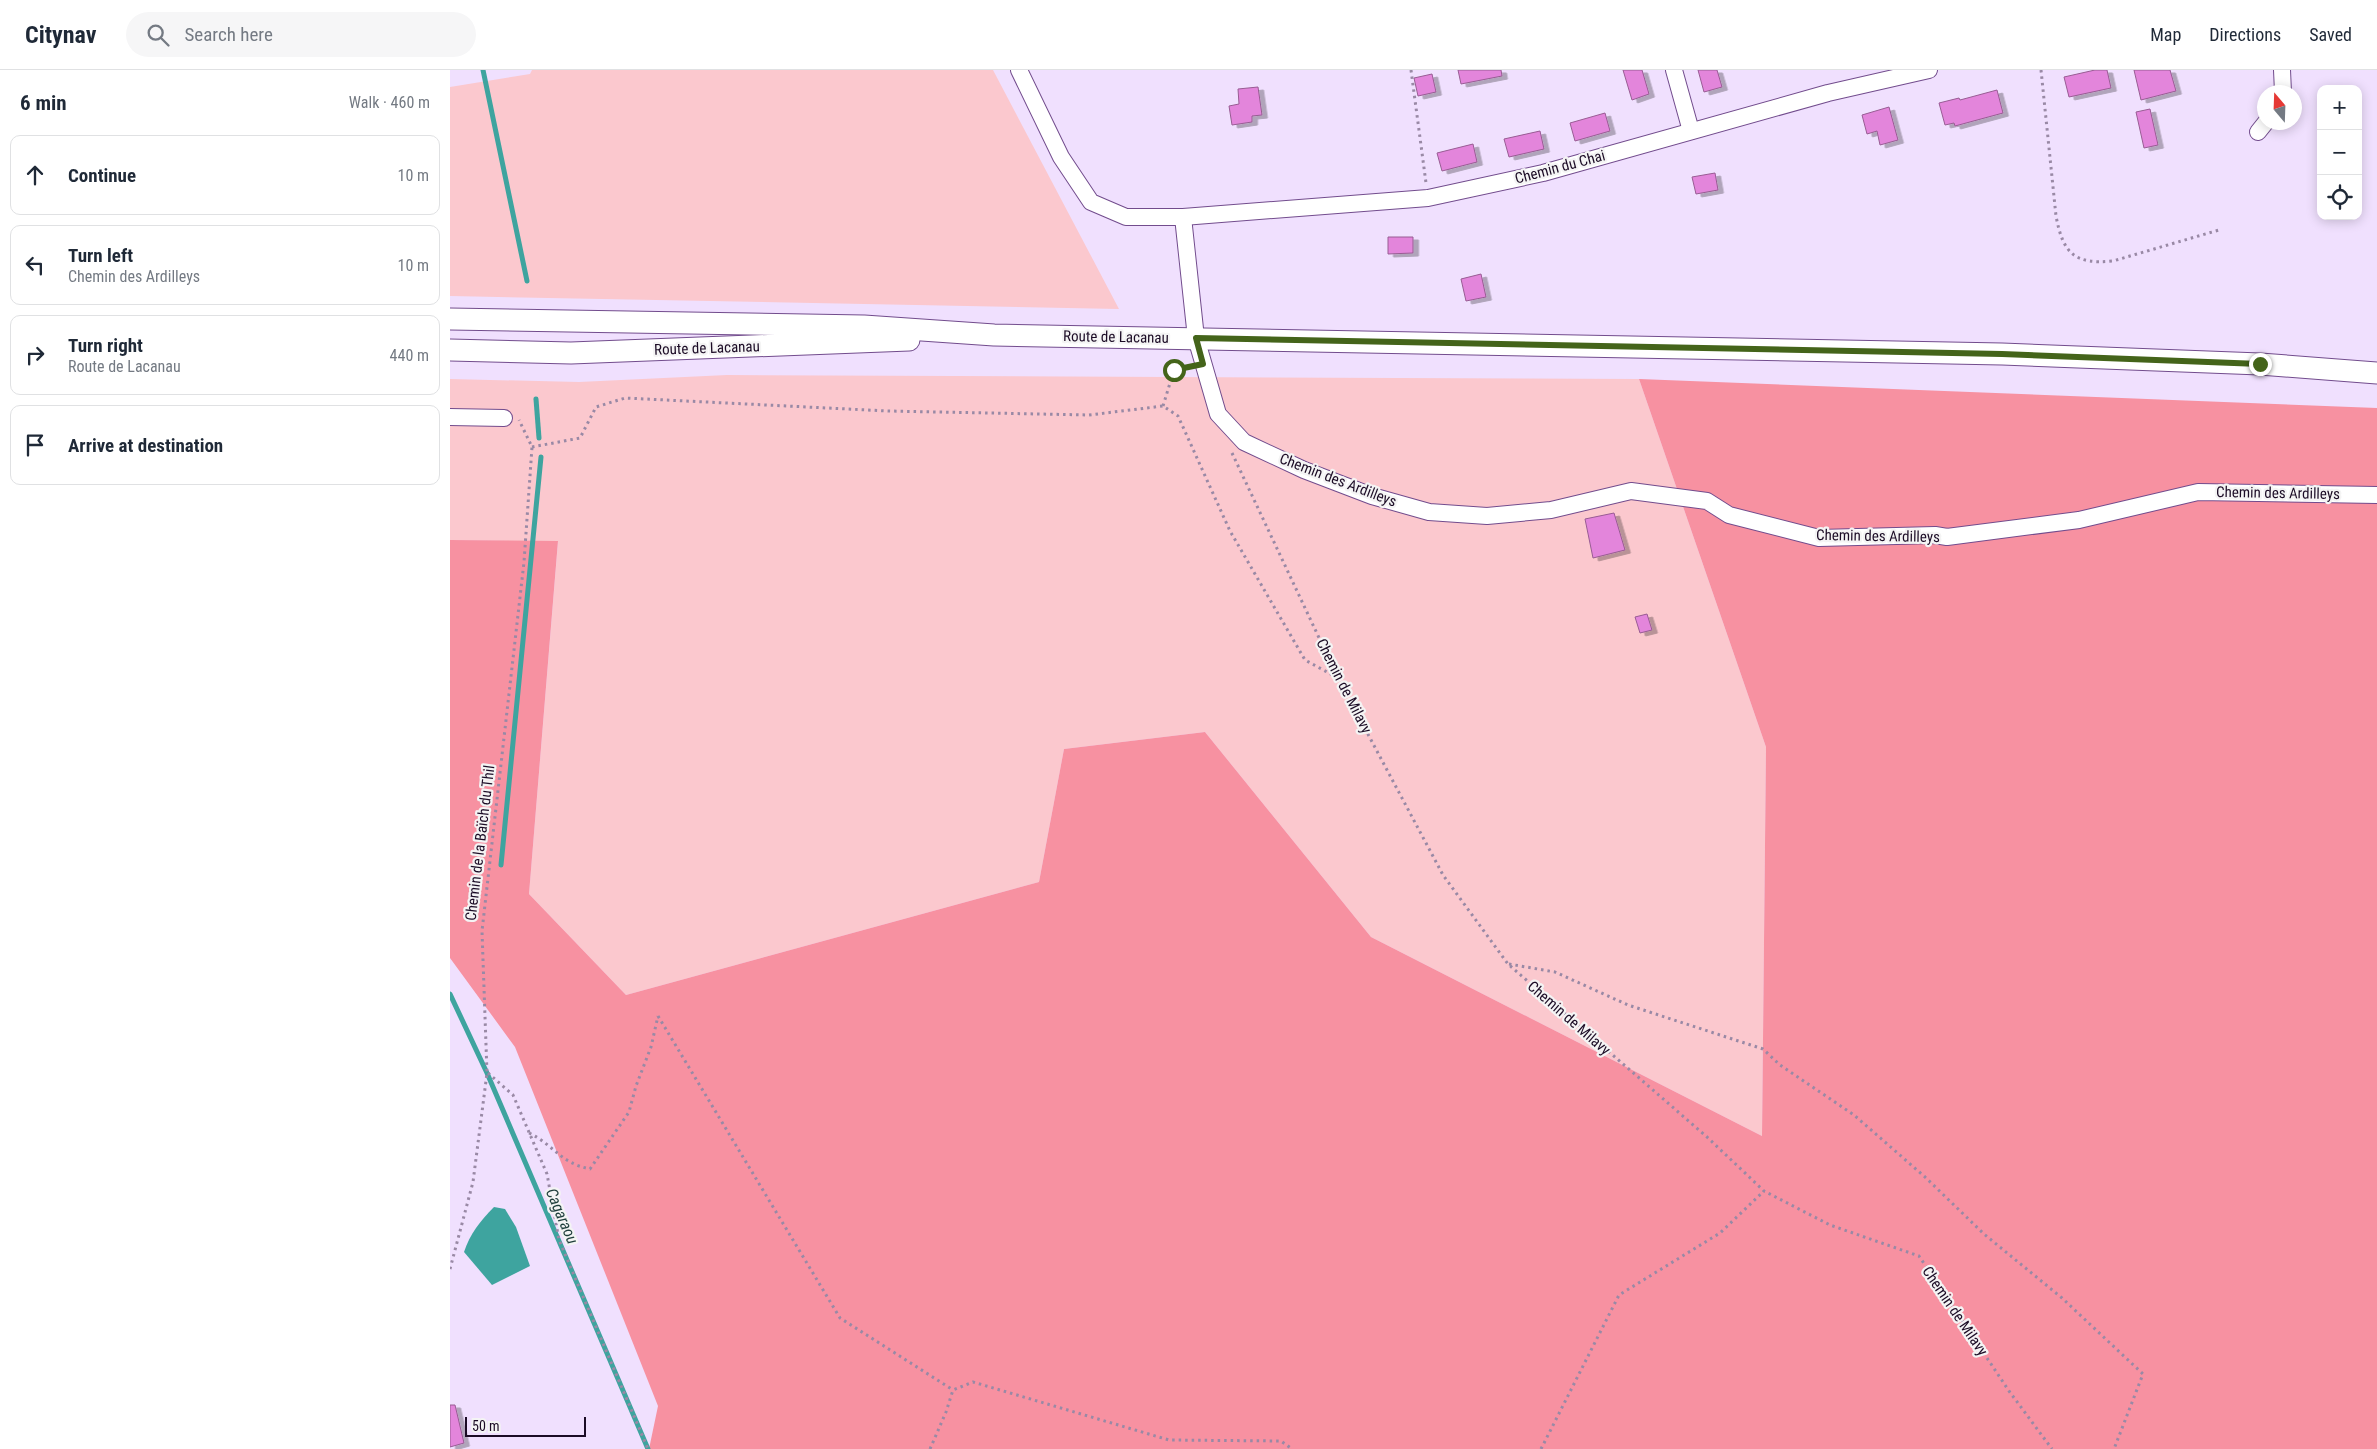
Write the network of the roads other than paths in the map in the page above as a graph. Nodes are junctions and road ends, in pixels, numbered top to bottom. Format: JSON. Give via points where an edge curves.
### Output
{"nodes":[{"id":1,"x":1019,"y":70,"type":"edge"},
{"id":2,"x":1674,"y":70,"type":"edge"},
{"id":3,"x":1929,"y":70,"type":"edge"},
{"id":4,"x":2282,"y":70,"type":"edge"},
{"id":5,"x":2283,"y":85,"type":"edge"},
{"id":6,"x":1691,"y":130,"type":"junction"},
{"id":7,"x":1183,"y":217,"type":"junction"},
{"id":8,"x":450,"y":319,"type":"edge"},
{"id":9,"x":994,"y":335,"type":"junction"},
{"id":10,"x":1196,"y":338,"type":"junction"},
{"id":11,"x":450,"y":350,"type":"edge"},
{"id":12,"x":2377,"y":373,"type":"edge"},
{"id":13,"x":450,"y":418,"type":"edge"},
{"id":14,"x":504,"y":418,"type":"dead end"},
{"id":15,"x":2377,"y":495,"type":"edge"}],
"edges":[{"from":1,"to":7,"type":"street","via":[[1061,157],[1091,202],[1126,217]]},
{"from":2,"to":6,"type":"street"},
{"from":3,"to":6,"type":"street","name":"Chemin du Chai"},
{"from":4,"to":5,"type":"street"},
{"from":6,"to":7,"type":"street","name":"Chemin du Chai","via":[[1543,173],[1428,198]]},
{"from":7,"to":10,"type":"street"},
{"from":8,"to":9,"type":"main road","name":"Route de Lacanau","via":[[864,326]]},
{"from":9,"to":10,"type":"main road","name":"Route de Lacanau"},
{"from":9,"to":11,"type":"main road","name":"Route de Lacanau","via":[[571,353]]},
{"from":10,"to":12,"type":"main road","name":"Route de Lacanau","via":[[2002,354],[2260,364]]},
{"from":10,"to":15,"type":"street","name":"Chemin des Ardilleys","via":[[1218,414],[1244,442],[1372,496],[1429,512],[1487,516],[1551,510],[1631,491],[1707,501],[1729,515],[1819,538],[1947,537],[2080,520],[2198,492]]},
{"from":13,"to":14,"type":"street"}]}
